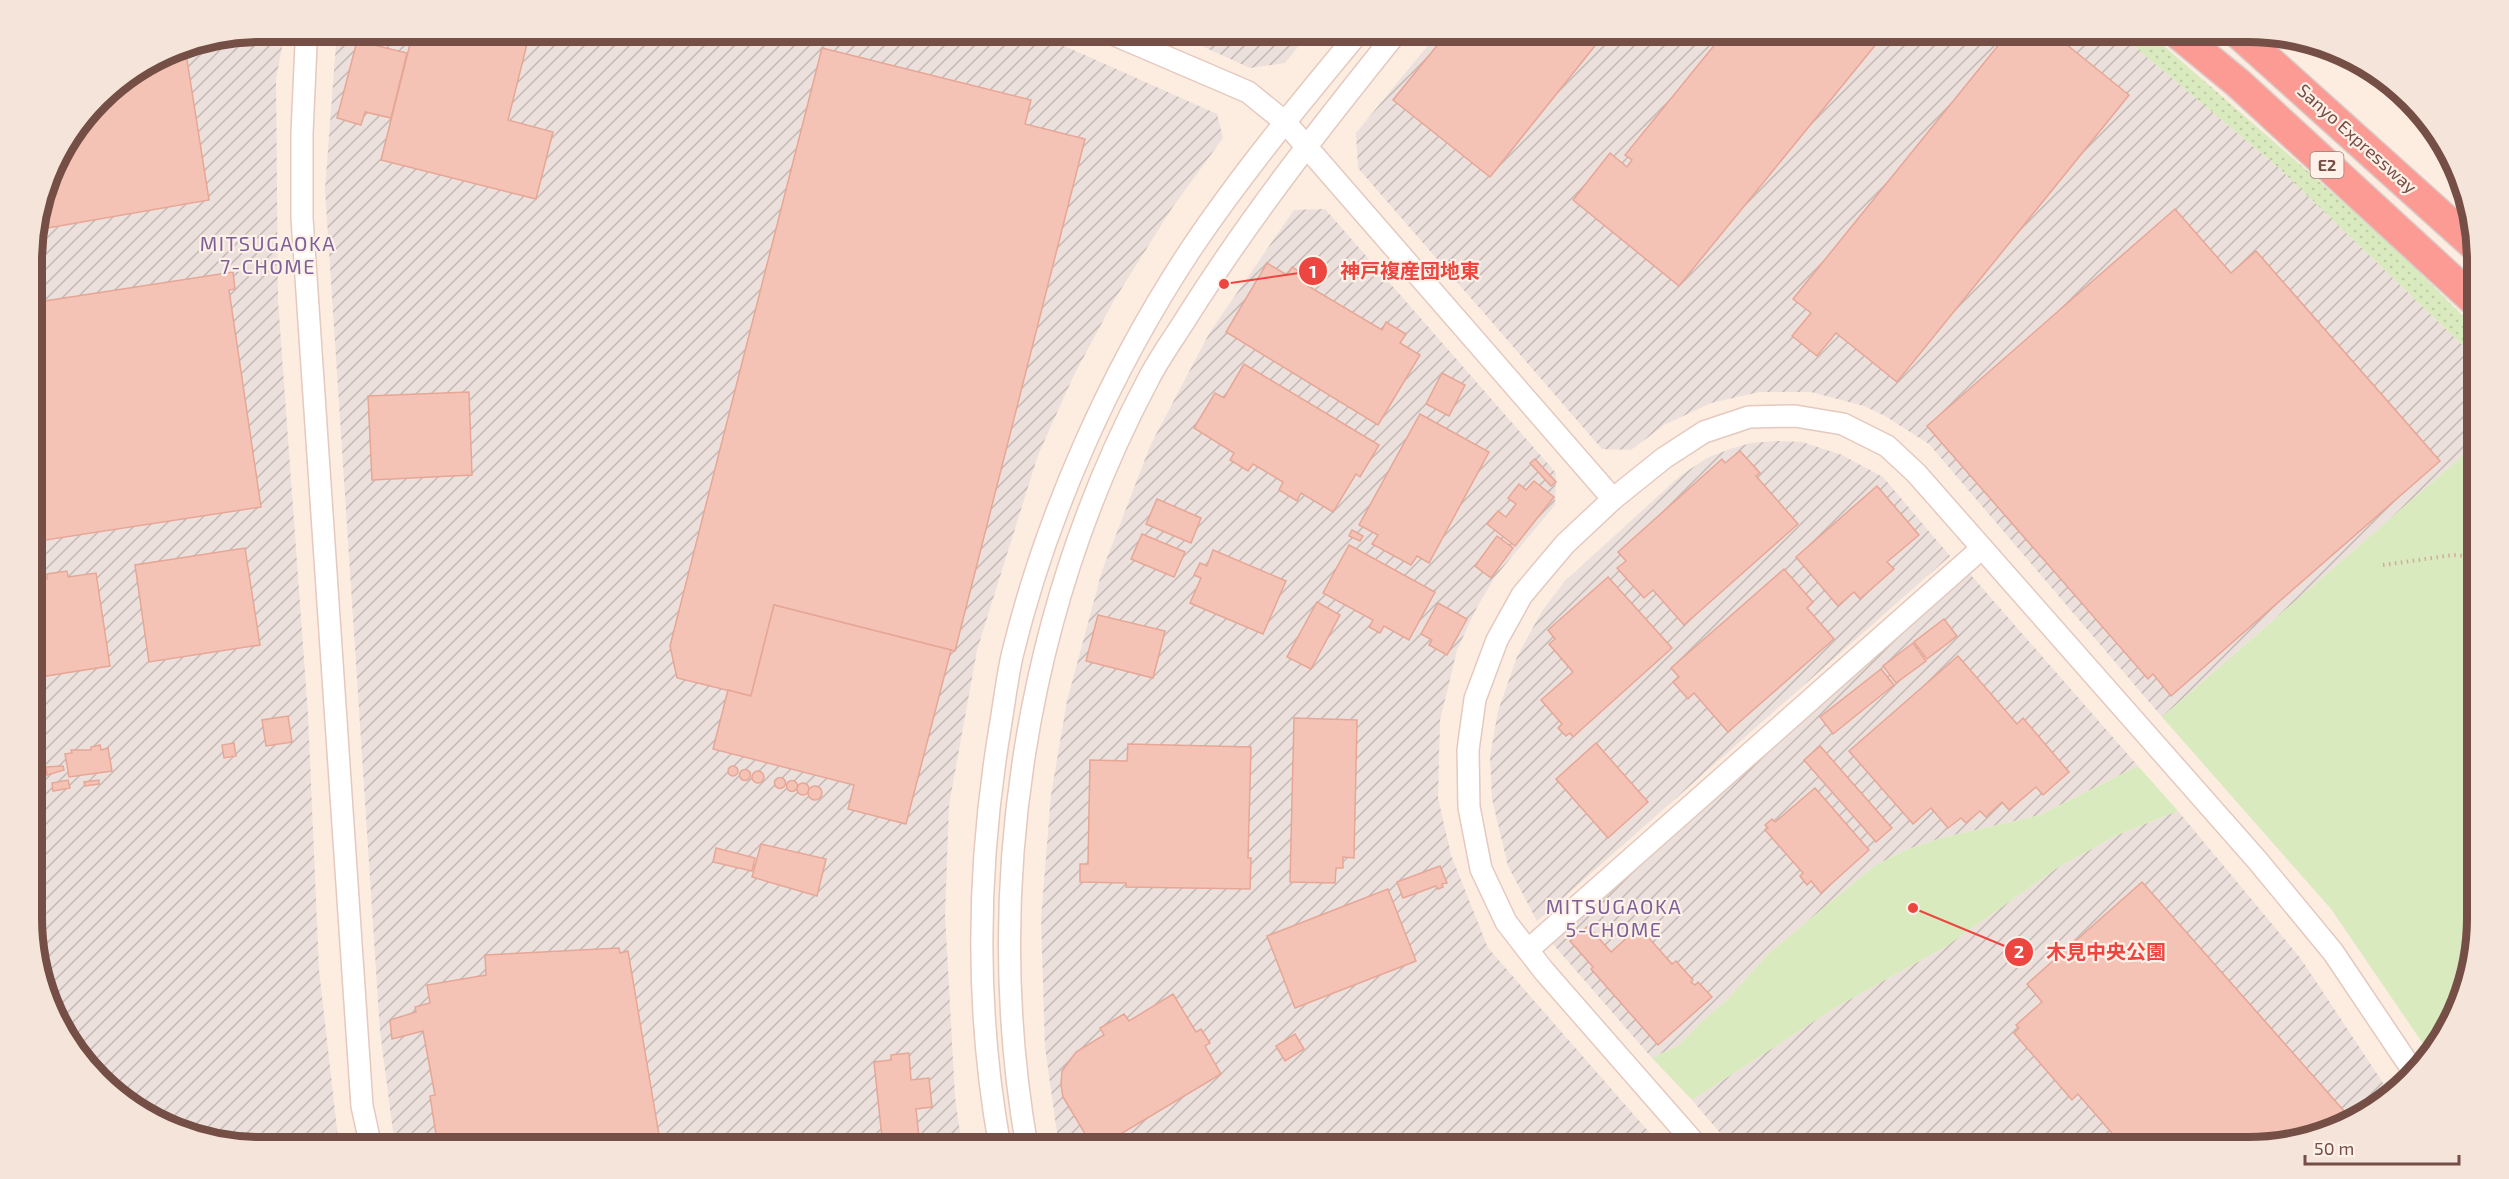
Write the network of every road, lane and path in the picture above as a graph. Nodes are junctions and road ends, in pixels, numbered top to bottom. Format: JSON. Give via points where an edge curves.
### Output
{"nodes":[{"id":1,"x":307,"y":42,"type":"edge"},
{"id":2,"x":1131,"y":42,"type":"edge"},
{"id":3,"x":1351,"y":42,"type":"edge"},
{"id":4,"x":1389,"y":42,"type":"edge"},
{"id":5,"x":2188,"y":42,"type":"edge"},
{"id":6,"x":2248,"y":42,"type":"edge"},
{"id":7,"x":1285,"y":122,"type":"junction"},
{"id":8,"x":1305,"y":147,"type":"junction"},
{"id":9,"x":2466,"y":238,"type":"edge"},
{"id":10,"x":2467,"y":294,"type":"edge"},
{"id":11,"x":1613,"y":499,"type":"junction"},
{"id":12,"x":1982,"y":548,"type":"junction"},
{"id":13,"x":2467,"y":556,"type":"edge"},
{"id":14,"x":2384,"y":565,"type":"dead end"},
{"id":15,"x":1528,"y":950,"type":"junction"},
{"id":16,"x":2410,"y":1066,"type":"edge"},
{"id":17,"x":369,"y":1137,"type":"edge"},
{"id":18,"x":998,"y":1137,"type":"edge"},
{"id":19,"x":1026,"y":1137,"type":"edge"},
{"id":20,"x":1689,"y":1137,"type":"edge"}],
"edges":[{"from":1,"to":17,"type":"street","via":[[302,218],[362,1106]]},
{"from":2,"to":7,"type":"street","via":[[1248,92]]},
{"from":3,"to":7,"type":"street"},
{"from":4,"to":8,"type":"street"},
{"from":5,"to":10,"type":"highway","number":"E2"},
{"from":6,"to":9,"type":"highway","name":"Sanyo Expressway","number":"E2"},
{"from":7,"to":8,"type":"street"},
{"from":7,"to":18,"type":"street","via":[[1191,249],[1124,363],[1078,462],[1042,556],[1012,657],[991,785],[983,883],[983,1000]]},
{"from":8,"to":11,"type":"street"},
{"from":8,"to":19,"type":"street","via":[[1214,274],[1148,379],[1104,474],[1069,568],[1041,667],[1019,789],[1012,882],[1010,1003]]},
{"from":11,"to":12,"type":"street","via":[[1704,432],[1749,417],[1795,416],[1843,424],[1887,446]]},
{"from":11,"to":15,"type":"street","via":[[1565,544],[1522,596],[1497,640],[1474,699],[1468,750],[1469,807],[1481,869],[1506,922]]},
{"from":12,"to":15,"type":"street"},
{"from":12,"to":16,"type":"street","via":[[2333,952]]},
{"from":13,"to":14,"type":"path"},
{"from":15,"to":20,"type":"street"}]}
